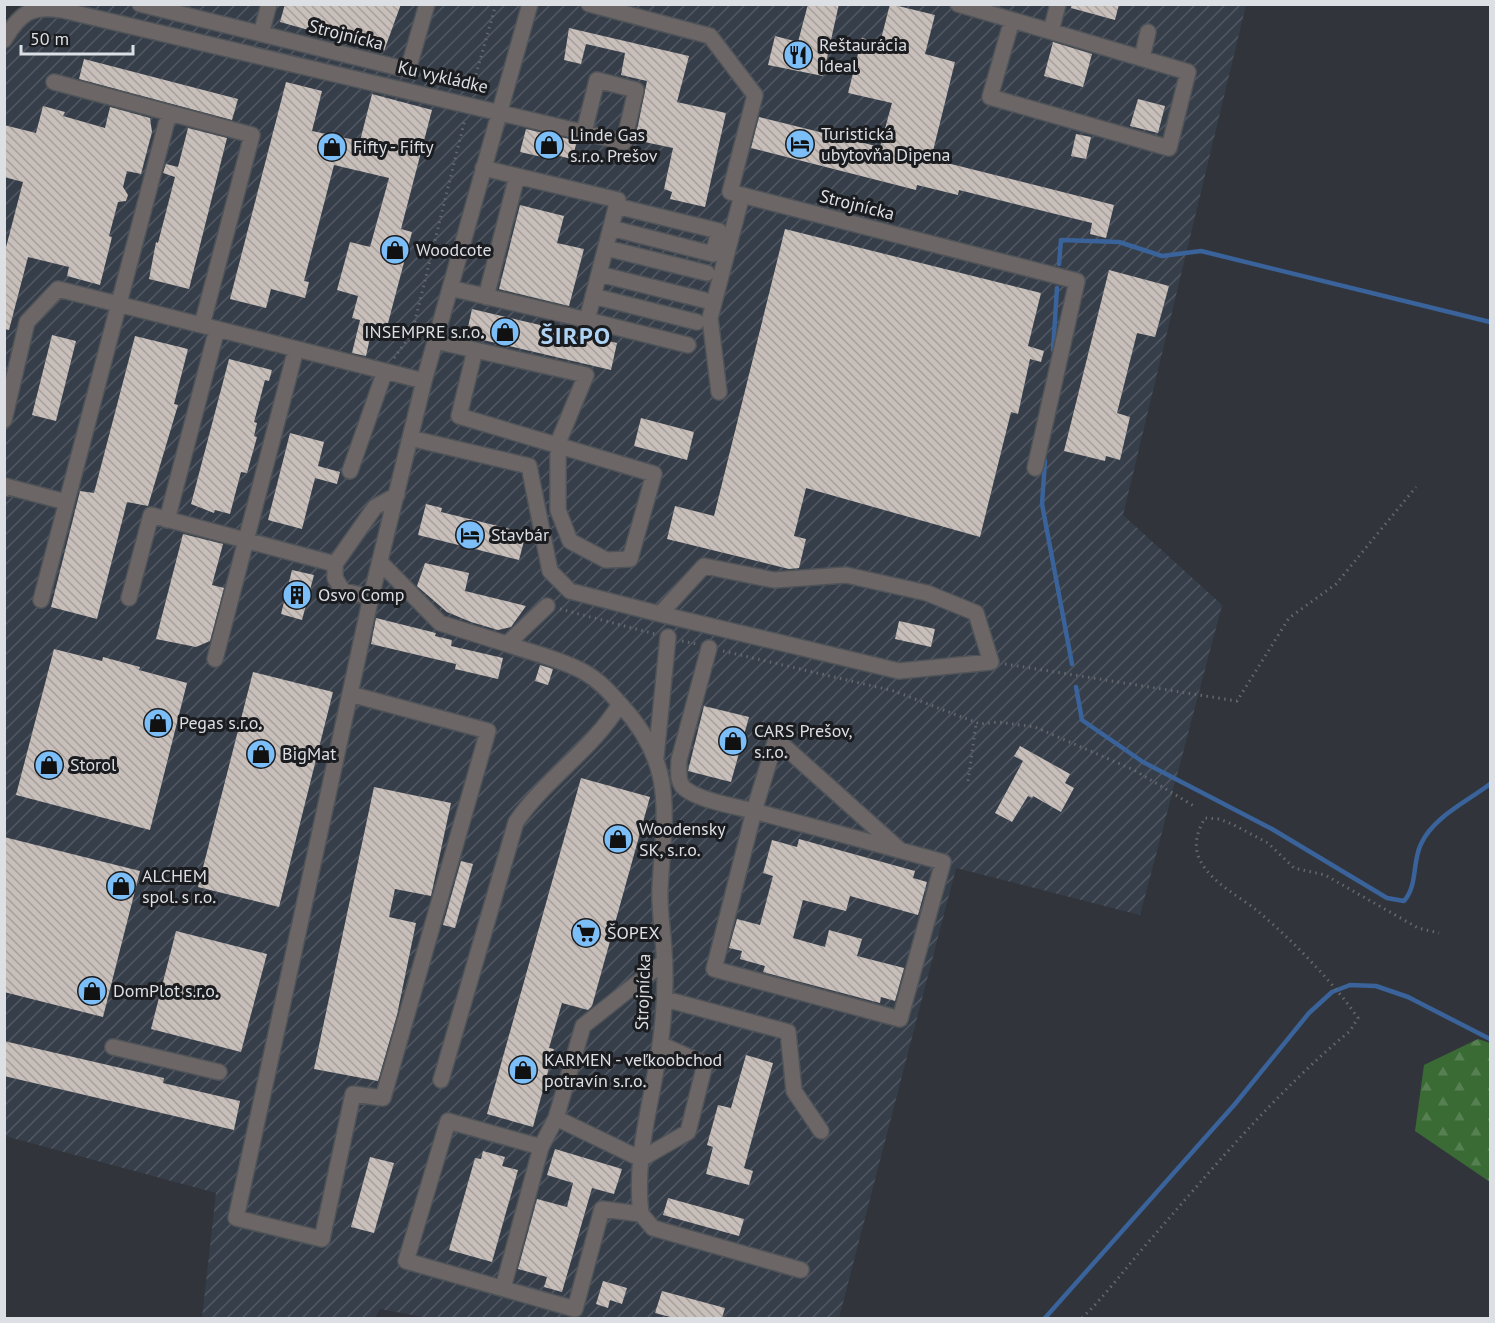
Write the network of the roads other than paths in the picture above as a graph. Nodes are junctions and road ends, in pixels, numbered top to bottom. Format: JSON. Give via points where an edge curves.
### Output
{"nodes":[{"id":1,"x":140,"y":4,"type":"edge"},
{"id":2,"x":269,"y":4,"type":"edge"},
{"id":3,"x":427,"y":4,"type":"edge"},
{"id":4,"x":530,"y":4,"type":"edge"},
{"id":5,"x":589,"y":4,"type":"edge"},
{"id":6,"x":958,"y":4,"type":"edge"},
{"id":7,"x":1058,"y":4,"type":"edge"},
{"id":8,"x":991,"y":9,"type":"edge"},
{"id":9,"x":1009,"y":14,"type":"edge"},
{"id":10,"x":1051,"y":31,"type":"junction"},
{"id":11,"x":1148,"y":32,"type":"dead end"},
{"id":12,"x":261,"y":34,"type":"junction"},
{"id":13,"x":4,"y":40,"type":"edge"},
{"id":14,"x":1142,"y":58,"type":"junction"},
{"id":15,"x":54,"y":82,"type":"dead end"},
{"id":16,"x":499,"y":110,"type":"junction"},
{"id":17,"x":169,"y":113,"type":"junction"},
{"id":18,"x":584,"y":132,"type":"dead end"},
{"id":19,"x":483,"y":168,"type":"junction"},
{"id":20,"x":517,"y":176,"type":"junction"},
{"id":21,"x":742,"y":195,"type":"junction"},
{"id":22,"x":616,"y":206,"type":"junction"},
{"id":23,"x":610,"y":228,"type":"junction"},
{"id":24,"x":606,"y":248,"type":"junction"},
{"id":25,"x":707,"y":273,"type":"dead end"},
{"id":26,"x":599,"y":274,"type":"junction"},
{"id":27,"x":450,"y":288,"type":"junction"},
{"id":28,"x":593,"y":296,"type":"junction"},
{"id":29,"x":486,"y":297,"type":"junction"},
{"id":30,"x":704,"y":300,"type":"dead end"},
{"id":31,"x":116,"y":304,"type":"junction"},
{"id":32,"x":587,"y":320,"type":"junction"},
{"id":33,"x":697,"y":322,"type":"dead end"},
{"id":34,"x":210,"y":327,"type":"junction"},
{"id":35,"x":435,"y":341,"type":"junction"},
{"id":36,"x":688,"y":345,"type":"dead end"},
{"id":37,"x":296,"y":349,"type":"junction"},
{"id":38,"x":475,"y":350,"type":"junction"},
{"id":39,"x":385,"y":371,"type":"junction"},
{"id":40,"x":424,"y":381,"type":"junction"},
{"id":41,"x":719,"y":392,"type":"dead end"},
{"id":42,"x":4,"y":420,"type":"edge"},
{"id":43,"x":410,"y":438,"type":"junction"},
{"id":44,"x":558,"y":443,"type":"junction"},
{"id":45,"x":1035,"y":468,"type":"dead end"},
{"id":46,"x":350,"y":471,"type":"dead end"},
{"id":47,"x":4,"y":489,"type":"edge"},
{"id":48,"x":397,"y":495,"type":"junction"},
{"id":49,"x":66,"y":502,"type":"junction"},
{"id":50,"x":167,"y":520,"type":"junction"},
{"id":51,"x":246,"y":541,"type":"junction"},
{"id":52,"x":380,"y":562,"type":"junction"},
{"id":53,"x":335,"y":564,"type":"junction"},
{"id":54,"x":371,"y":597,"type":"junction"},
{"id":55,"x":129,"y":598,"type":"dead end"},
{"id":56,"x":41,"y":600,"type":"dead end"},
{"id":57,"x":547,"y":606,"type":"road end"},
{"id":58,"x":660,"y":614,"type":"junction"},
{"id":59,"x":668,"y":637,"type":"road end"},
{"id":60,"x":507,"y":644,"type":"junction"},
{"id":61,"x":709,"y":648,"type":"road end"},
{"id":62,"x":215,"y":659,"type":"dead end"},
{"id":63,"x":350,"y":694,"type":"junction"},
{"id":64,"x":620,"y":704,"type":"junction"},
{"id":65,"x":656,"y":757,"type":"junction"},
{"id":66,"x":754,"y":811,"type":"junction"},
{"id":67,"x":900,"y":850,"type":"junction"},
{"id":68,"x":665,"y":961,"type":"junction"},
{"id":69,"x":665,"y":999,"type":"junction"},
{"id":70,"x":660,"y":1044,"type":"junction"},
{"id":71,"x":113,"y":1047,"type":"dead end"},
{"id":72,"x":219,"y":1072,"type":"dead end"},
{"id":73,"x":441,"y":1080,"type":"dead end"},
{"id":74,"x":556,"y":1118,"type":"junction"},
{"id":75,"x":821,"y":1131,"type":"dead end"},
{"id":76,"x":542,"y":1147,"type":"junction"},
{"id":77,"x":641,"y":1159,"type":"junction"},
{"id":78,"x":641,"y":1214,"type":"junction"},
{"id":79,"x":801,"y":1270,"type":"dead end"},
{"id":80,"x":503,"y":1288,"type":"junction"}],
"edges":[{"from":1,"to":12,"type":"street","name":"Strojnícka"},
{"from":2,"to":12,"type":"street"},
{"from":3,"to":12,"type":"street","name":"Strojnícka","via":[[408,70]]},
{"from":4,"to":16,"type":"street"},
{"from":5,"to":21,"type":"street","via":[[710,36],[755,95],[730,192]]},
{"from":6,"to":8,"type":"street"},
{"from":7,"to":10,"type":"street"},
{"from":8,"to":9,"type":"street"},
{"from":9,"to":10,"type":"street"},
{"from":9,"to":14,"type":"street","via":[[990,97],[1169,148],[1188,72]]},
{"from":10,"to":14,"type":"street"},
{"from":11,"to":14,"type":"street"},
{"from":13,"to":16,"type":"street","name":"Ku vykládke","via":[[22,15],[48,8]]},
{"from":15,"to":17,"type":"street"},
{"from":16,"to":18,"type":"street","name":"Ku vykládke"},
{"from":16,"to":19,"type":"street"},
{"from":17,"to":31,"type":"street"},
{"from":17,"to":34,"type":"street","via":[[252,135]]},
{"from":19,"to":20,"type":"street"},
{"from":19,"to":27,"type":"street"},
{"from":20,"to":22,"type":"street","via":[[618,200]]},
{"from":20,"to":29,"type":"street"},
{"from":21,"to":41,"type":"street","via":[[710,318]]},
{"from":21,"to":45,"type":"street","name":"Strojnícka","via":[[1077,281]]},
{"from":22,"to":23,"type":"street"},
{"from":22,"to":23,"type":"street","via":[[719,231],[713,254]]},
{"from":23,"to":24,"type":"street"},
{"from":24,"to":25,"type":"street"},
{"from":24,"to":26,"type":"street"},
{"from":26,"to":28,"type":"street"},
{"from":26,"to":30,"type":"street"},
{"from":27,"to":29,"type":"street"},
{"from":27,"to":35,"type":"street"},
{"from":28,"to":32,"type":"street"},
{"from":28,"to":33,"type":"street"},
{"from":29,"to":32,"type":"street"},
{"from":31,"to":34,"type":"street"},
{"from":31,"to":42,"type":"street","via":[[58,290],[27,322]]},
{"from":31,"to":49,"type":"street"},
{"from":32,"to":36,"type":"street"},
{"from":34,"to":37,"type":"street"},
{"from":34,"to":50,"type":"street"},
{"from":35,"to":38,"type":"street"},
{"from":35,"to":40,"type":"street"},
{"from":37,"to":39,"type":"street"},
{"from":37,"to":51,"type":"street"},
{"from":38,"to":44,"type":"street","via":[[459,416]]},
{"from":38,"to":44,"type":"street","via":[[586,375]]},
{"from":39,"to":40,"type":"street"},
{"from":39,"to":46,"type":"street"},
{"from":40,"to":43,"type":"street"},
{"from":43,"to":48,"type":"street"},
{"from":43,"to":58,"type":"street","via":[[530,466],[550,571],[570,591]]},
{"from":44,"to":44,"type":"street","via":[[558,510],[570,541],[606,560],[630,559],[654,474]]},
{"from":47,"to":49,"type":"street","via":[[5,486]]},
{"from":48,"to":52,"type":"street"},
{"from":48,"to":53,"type":"street","via":[[375,507]]},
{"from":49,"to":56,"type":"street"},
{"from":50,"to":51,"type":"street"},
{"from":50,"to":55,"type":"street","via":[[151,515]]},
{"from":51,"to":53,"type":"street"},
{"from":51,"to":62,"type":"street"},
{"from":52,"to":54,"type":"street"},
{"from":52,"to":60,"type":"street","name":"Strojnícka","via":[[440,623]]},
{"from":53,"to":54,"type":"street","via":[[335,578],[344,591]]},
{"from":54,"to":63,"type":"street"},
{"from":57,"to":60,"type":"street"},
{"from":58,"to":58,"type":"street","via":[[898,671],[991,662],[976,613],[927,593],[846,575],[774,580],[704,566]]},
{"from":59,"to":65,"type":"street"},
{"from":60,"to":64,"type":"street","name":"Strojnícka","via":[[583,671]]},
{"from":61,"to":66,"type":"street","via":[[678,773],[682,785],[694,795]]},
{"from":63,"to":63,"type":"street","via":[[236,1218],[322,1239],[353,1094],[383,1098],[488,730]]},
{"from":64,"to":65,"type":"street","name":"Strojnícka","via":[[651,744]]},
{"from":64,"to":73,"type":"street","via":[[603,728],[516,822]]},
{"from":65,"to":68,"type":"street","name":"Strojnícka","via":[[665,801],[659,908]]},
{"from":66,"to":67,"type":"street"},
{"from":66,"to":67,"type":"street","via":[[776,739]]},
{"from":66,"to":67,"type":"street","via":[[714,969],[900,1019],[943,862]]},
{"from":68,"to":69,"type":"street","name":"Strojnícka"},
{"from":68,"to":74,"type":"street","via":[[583,1026]]},
{"from":69,"to":70,"type":"street","name":"Strojnícka"},
{"from":69,"to":75,"type":"street","via":[[788,1032],[794,1091]]},
{"from":70,"to":77,"type":"street","name":"Strojnícka"},
{"from":70,"to":77,"type":"street","via":[[705,1064],[688,1132]]},
{"from":71,"to":72,"type":"street"},
{"from":74,"to":76,"type":"street"},
{"from":74,"to":77,"type":"street"},
{"from":76,"to":80,"type":"street"},
{"from":76,"to":80,"type":"street","via":[[448,1121],[406,1261]]},
{"from":77,"to":78,"type":"street","name":"Strojnícka"},
{"from":78,"to":79,"type":"street","via":[[653,1228]]},
{"from":78,"to":80,"type":"street","via":[[602,1209],[575,1309]]}]}
